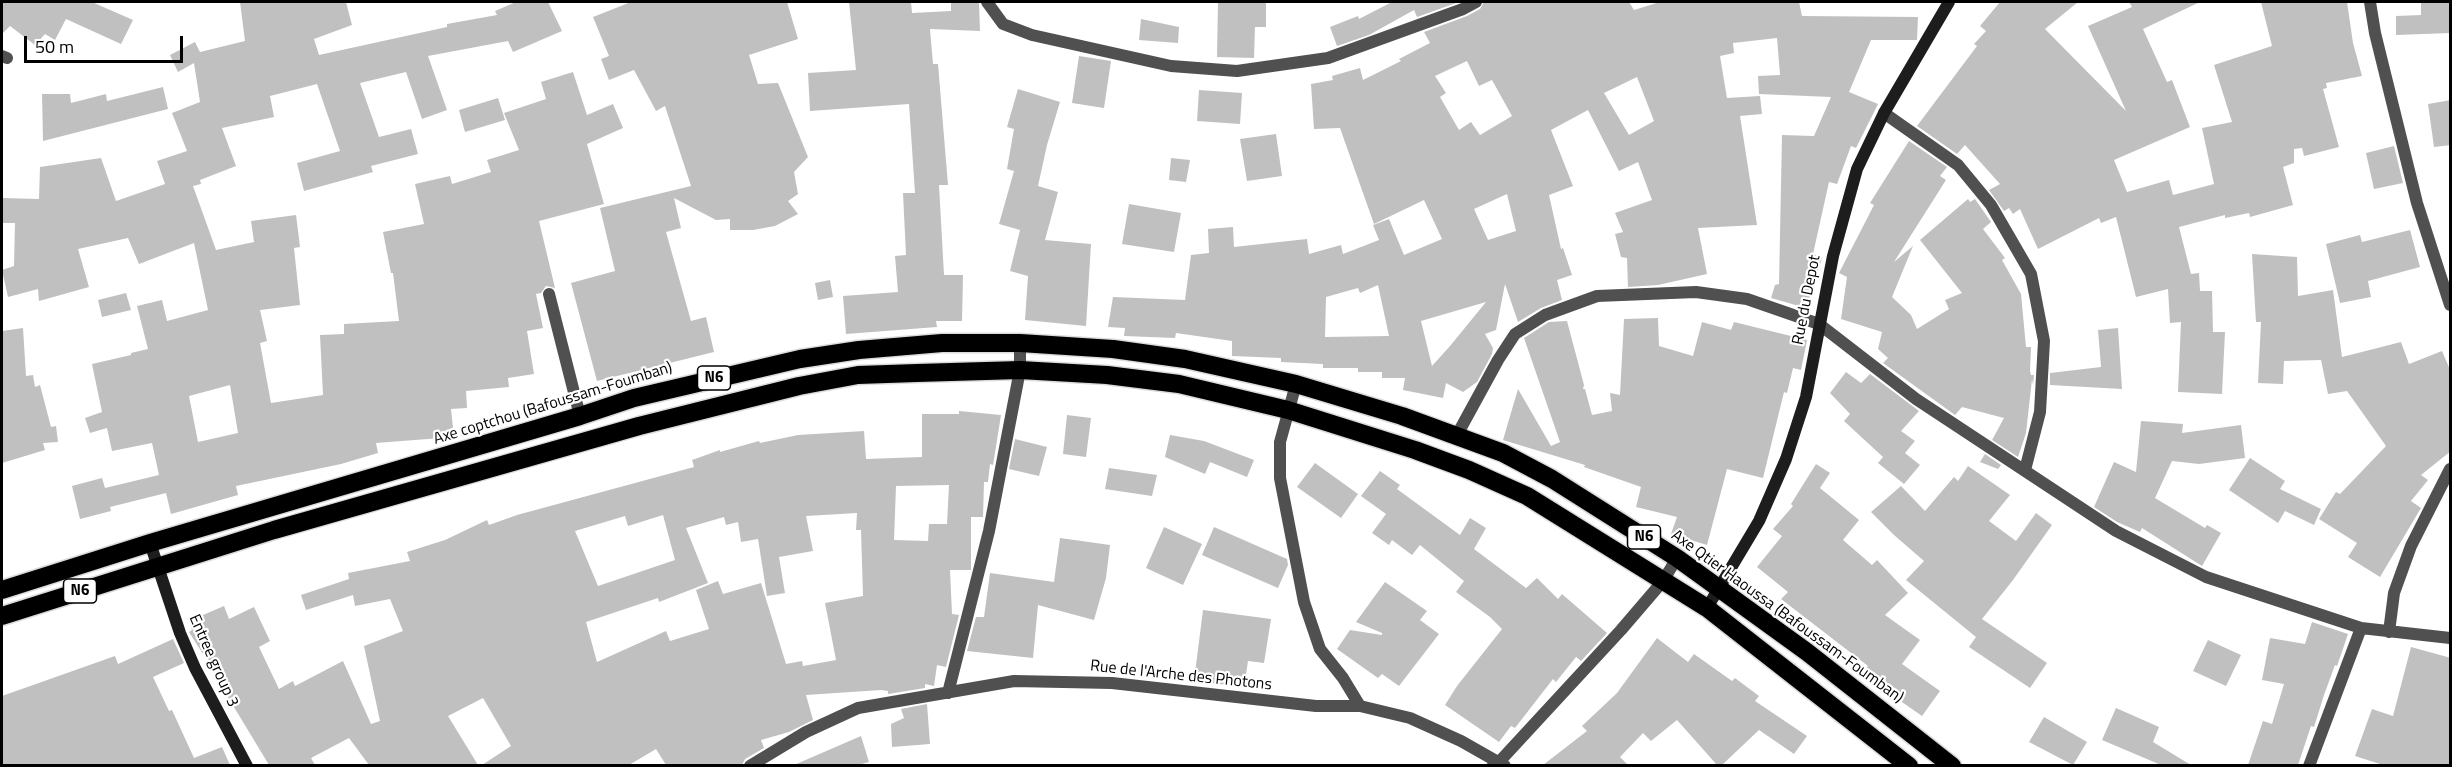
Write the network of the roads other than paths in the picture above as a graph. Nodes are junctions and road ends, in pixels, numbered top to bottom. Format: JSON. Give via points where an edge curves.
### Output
{"nodes":[{"id":1,"x":987,"y":2,"type":"edge"},
{"id":2,"x":1476,"y":2,"type":"edge"},
{"id":3,"x":1949,"y":2,"type":"edge"},
{"id":4,"x":2370,"y":2,"type":"edge"},
{"id":5,"x":1884,"y":113,"type":"junction"},
{"id":6,"x":549,"y":294,"type":"dead end"},
{"id":7,"x":2451,"y":305,"type":"edge"},
{"id":8,"x":1819,"y":324,"type":"junction"},
{"id":9,"x":1020,"y":343,"type":"junction"},
{"id":10,"x":1020,"y":370,"type":"junction"},
{"id":11,"x":737,"y":373,"type":"junction"},
{"id":12,"x":1296,"y":384,"type":"junction"},
{"id":13,"x":746,"y":400,"type":"junction"},
{"id":14,"x":1288,"y":410,"type":"junction"},
{"id":15,"x":580,"y":416,"type":"junction"},
{"id":16,"x":1456,"y":435,"type":"junction"},
{"id":17,"x":2451,"y":469,"type":"edge"},
{"id":18,"x":2025,"y":470,"type":"junction"},
{"id":19,"x":266,"y":509,"type":"junction"},
{"id":20,"x":274,"y":530,"type":"junction"},
{"id":21,"x":150,"y":543,"type":"junction"},
{"id":22,"x":1677,"y":558,"type":"junction"},
{"id":23,"x":158,"y":567,"type":"junction"},
{"id":24,"x":1663,"y":581,"type":"junction"},
{"id":25,"x":1719,"y":588,"type":"junction"},
{"id":26,"x":2,"y":590,"type":"edge"},
{"id":27,"x":1707,"y":608,"type":"junction"},
{"id":28,"x":2,"y":615,"type":"edge"},
{"id":29,"x":2361,"y":628,"type":"junction"},
{"id":30,"x":2389,"y":632,"type":"junction"},
{"id":31,"x":2451,"y":638,"type":"edge"},
{"id":32,"x":948,"y":693,"type":"junction"},
{"id":33,"x":1360,"y":706,"type":"junction"},
{"id":34,"x":1499,"y":764,"type":"edge"},
{"id":35,"x":247,"y":765,"type":"edge"},
{"id":36,"x":750,"y":765,"type":"edge"},
{"id":37,"x":1909,"y":765,"type":"edge"},
{"id":38,"x":1952,"y":765,"type":"edge"},
{"id":39,"x":2309,"y":765,"type":"edge"}],
"edges":[{"from":1,"to":2,"type":"street","via":[[1003,24],[1032,34],[1171,66],[1237,71],[1328,58]]},
{"from":3,"to":5,"type":"street","name":"Rue du Depot"},
{"from":4,"to":7,"type":"street","via":[[2417,203]]},
{"from":5,"to":8,"type":"street","name":"Rue du Depot","via":[[1857,169]]},
{"from":5,"to":18,"type":"street","via":[[1958,165],[1991,205],[2031,274],[2044,341],[2040,412]]},
{"from":6,"to":15,"type":"street"},
{"from":8,"to":16,"type":"street","via":[[1747,299],[1696,292],[1597,296],[1545,315],[1515,334]]},
{"from":8,"to":18,"type":"street","via":[[1916,399]]},
{"from":8,"to":25,"type":"street","name":"Rue du Depot","via":[[1806,397],[1786,459],[1759,521]]},
{"from":9,"to":10,"type":"street"},
{"from":9,"to":11,"type":"highway","name":"Axe coptchou (Bafoussam-Foumban)","number":"N6","via":[[942,343],[859,350]]},
{"from":9,"to":12,"type":"highway","name":"Axe coptchou (Bafoussam-Foumban)","number":"N6","via":[[1113,349],[1185,359]]},
{"from":10,"to":13,"type":"highway","number":"N6","via":[[858,375]]},
{"from":10,"to":14,"type":"highway","number":"N6","via":[[1179,384]]},
{"from":10,"to":32,"type":"street","via":[[989,531]]},
{"from":11,"to":13,"type":"highway"},
{"from":11,"to":15,"type":"highway","name":"Axe coptchou (Bafoussam-Foumban)","number":"N6","via":[[634,398]]},
{"from":12,"to":14,"type":"street"},
{"from":12,"to":16,"type":"highway","name":"Axe Qtier Haoussa (Bafoussam-Foumban)","number":"N6"},
{"from":13,"to":20,"type":"highway","number":"N6","via":[[639,426]]},
{"from":14,"to":24,"type":"highway","number":"N6","via":[[1415,450],[1527,496]]},
{"from":14,"to":33,"type":"street","via":[[1280,442],[1280,478],[1304,602],[1320,649]]},
{"from":15,"to":19,"type":"highway","name":"Axe coptchou (Bafoussam-Foumban)","number":"N6"},
{"from":16,"to":22,"type":"highway","name":"Axe Qtier Haoussa (Bafoussam-Foumban)","number":"N6","via":[[1503,453],[1552,479]]},
{"from":17,"to":30,"type":"street","via":[[2411,546],[2394,593]]},
{"from":18,"to":29,"type":"street","via":[[2116,531],[2206,577]]},
{"from":19,"to":20,"type":"highway"},
{"from":19,"to":21,"type":"highway","name":"Axe coptchou (Bafoussam-Foumban)","number":"N6"},
{"from":20,"to":23,"type":"highway","number":"N6"},
{"from":21,"to":23,"type":"street","name":"Entree group 3"},
{"from":21,"to":26,"type":"highway","number":"N6"},
{"from":22,"to":24,"type":"street"},
{"from":22,"to":25,"type":"highway","name":"Axe Qtier Haoussa (Bafoussam-Foumban)","number":"N6"},
{"from":23,"to":28,"type":"highway","number":"N6"},
{"from":23,"to":35,"type":"street","name":"Entree group 3","via":[[195,668]]},
{"from":24,"to":27,"type":"highway","number":"N6"},
{"from":24,"to":34,"type":"street"},
{"from":25,"to":27,"type":"street","name":"Rue du Depot"},
{"from":25,"to":38,"type":"highway","name":"Axe Qtier Haoussa (Bafoussam-Foumban)","number":"N6"},
{"from":27,"to":37,"type":"highway","number":"N6"},
{"from":29,"to":30,"type":"street"},
{"from":29,"to":39,"type":"street"},
{"from":30,"to":31,"type":"street"},
{"from":32,"to":33,"type":"street","name":"Rue de l'Arche des Photons","via":[[1014,681],[1112,683],[1316,706]]},
{"from":32,"to":36,"type":"street","name":"Rue de l'Arche des Photons","via":[[858,708],[806,732]]},
{"from":33,"to":34,"type":"street","name":"Rue de l'Arche des Photons","via":[[1410,718]]}]}
